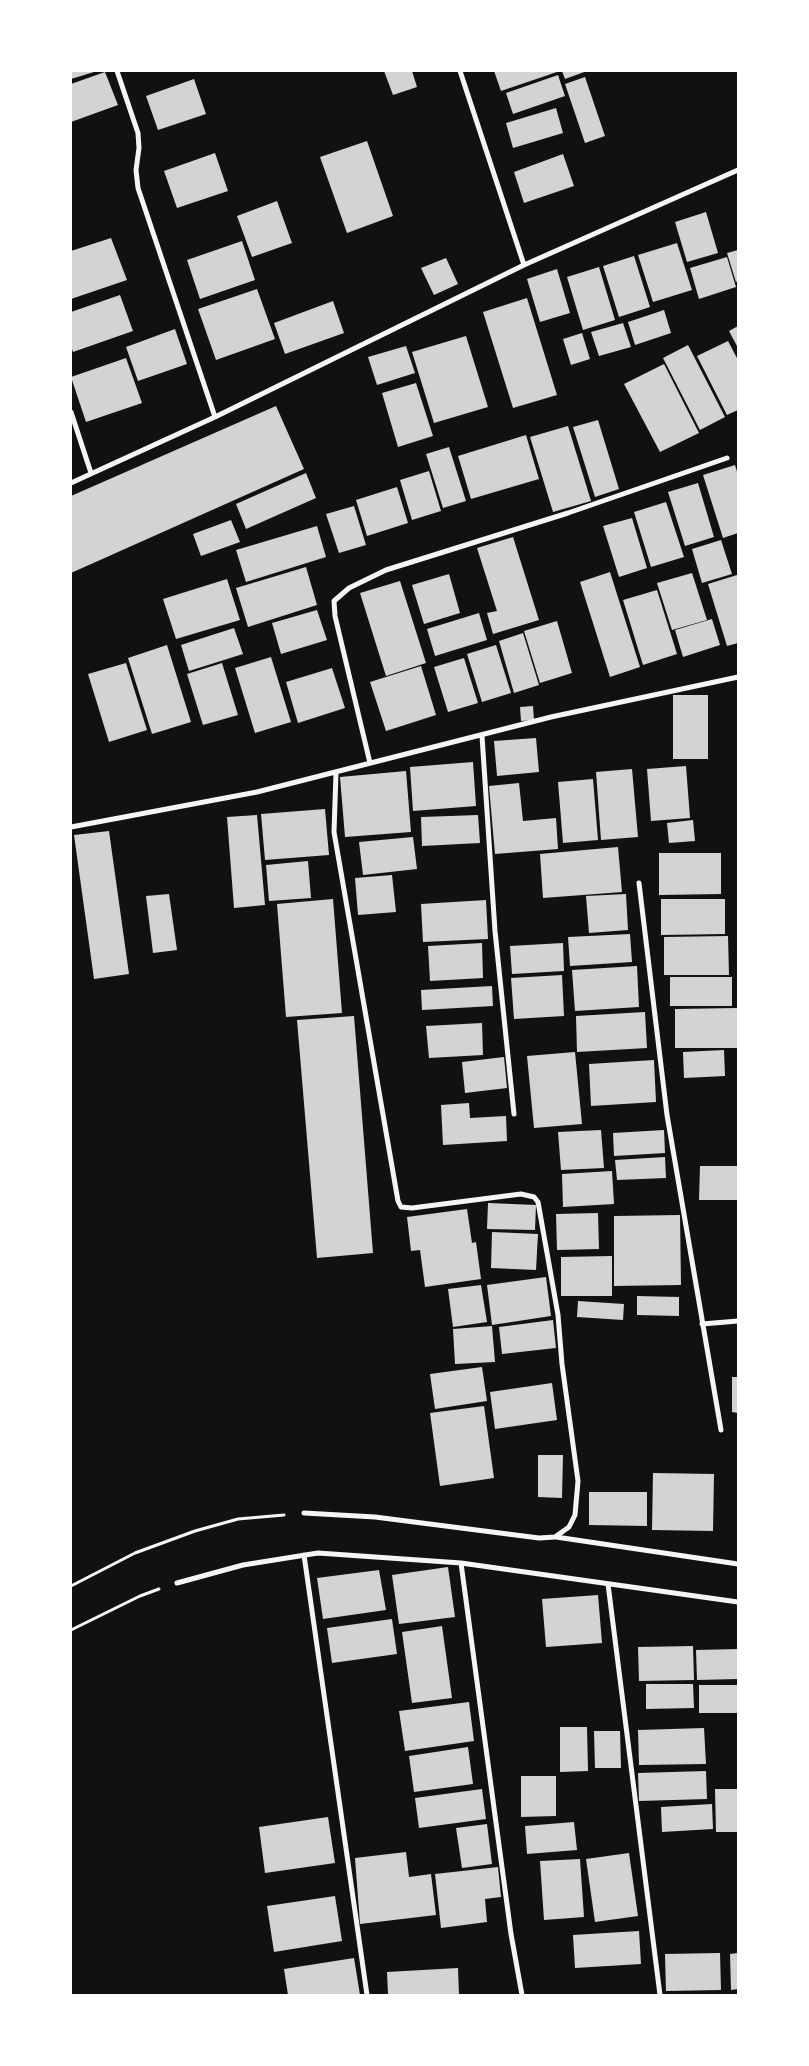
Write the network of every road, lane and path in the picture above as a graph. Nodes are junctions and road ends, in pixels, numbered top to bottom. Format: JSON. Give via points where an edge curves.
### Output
{"nodes":[{"id":1,"x":117,"y":71,"type":"edge"},
{"id":2,"x":460,"y":71,"type":"edge"},
{"id":3,"x":738,"y":170,"type":"edge"},
{"id":4,"x":524,"y":265,"type":"junction"},
{"id":5,"x":71,"y":412,"type":"edge"},
{"id":6,"x":216,"y":417,"type":"junction"},
{"id":7,"x":727,"y":458,"type":"dead end"},
{"id":8,"x":91,"y":473,"type":"junction"},
{"id":9,"x":71,"y":483,"type":"edge"},
{"id":10,"x":738,"y":677,"type":"edge"},
{"id":11,"x":482,"y":736,"type":"junction"},
{"id":12,"x":370,"y":763,"type":"junction"},
{"id":13,"x":336,"y":773,"type":"junction"},
{"id":14,"x":71,"y":827,"type":"edge"},
{"id":15,"x":639,"y":883,"type":"dead end"},
{"id":16,"x":514,"y":1114,"type":"dead end"},
{"id":17,"x":738,"y":1321,"type":"edge"},
{"id":18,"x":702,"y":1324,"type":"junction"},
{"id":19,"x":721,"y":1430,"type":"dead end"},
{"id":20,"x":304,"y":1513,"type":"joint"},
{"id":21,"x":555,"y":1537,"type":"junction"},
{"id":22,"x":304,"y":1554,"type":"junction"},
{"id":23,"x":461,"y":1564,"type":"junction"},
{"id":24,"x":738,"y":1564,"type":"edge"},
{"id":25,"x":177,"y":1583,"type":"joint"},
{"id":26,"x":608,"y":1584,"type":"junction"},
{"id":27,"x":71,"y":1586,"type":"edge"},
{"id":28,"x":738,"y":1602,"type":"edge"},
{"id":29,"x":71,"y":1630,"type":"edge"},
{"id":30,"x":367,"y":1995,"type":"edge"},
{"id":31,"x":522,"y":1995,"type":"edge"},
{"id":32,"x":660,"y":1995,"type":"edge"}],
"edges":[{"from":1,"to":6,"type":"street","via":[[138,133],[138,188]]},
{"from":2,"to":4,"type":"street"},
{"from":3,"to":4,"type":"street"},
{"from":4,"to":6,"type":"street"},
{"from":5,"to":8,"type":"street"},
{"from":6,"to":8,"type":"street"},
{"from":7,"to":12,"type":"street","via":[[568,513],[386,570],[349,588],[334,601],[335,616]]},
{"from":8,"to":9,"type":"street"},
{"from":10,"to":11,"type":"street"},
{"from":11,"to":12,"type":"street"},
{"from":11,"to":16,"type":"street","via":[[495,930]]},
{"from":12,"to":13,"type":"street"},
{"from":13,"to":14,"type":"street","via":[[257,792]]},
{"from":13,"to":21,"type":"street","via":[[334,832],[398,1201],[401,1207],[412,1208],[522,1194],[534,1197],[541,1210],[558,1315],[578,1481],[575,1515],[569,1527]]},
{"from":15,"to":18,"type":"street","via":[[668,1115]]},
{"from":17,"to":18,"type":"street"},
{"from":18,"to":19,"type":"street"},
{"from":20,"to":21,"type":"street","via":[[376,1517],[514,1535]]},
{"from":20,"to":27,"type":"path","via":[[238,1519],[195,1531],[136,1553]]},
{"from":21,"to":24,"type":"street"},
{"from":22,"to":23,"type":"street"},
{"from":22,"to":25,"type":"street","via":[[243,1565]]},
{"from":22,"to":30,"type":"street"},
{"from":23,"to":26,"type":"street"},
{"from":23,"to":31,"type":"street"},
{"from":25,"to":29,"type":"path","via":[[140,1596]]},
{"from":26,"to":28,"type":"street"},
{"from":26,"to":32,"type":"street"}]}
